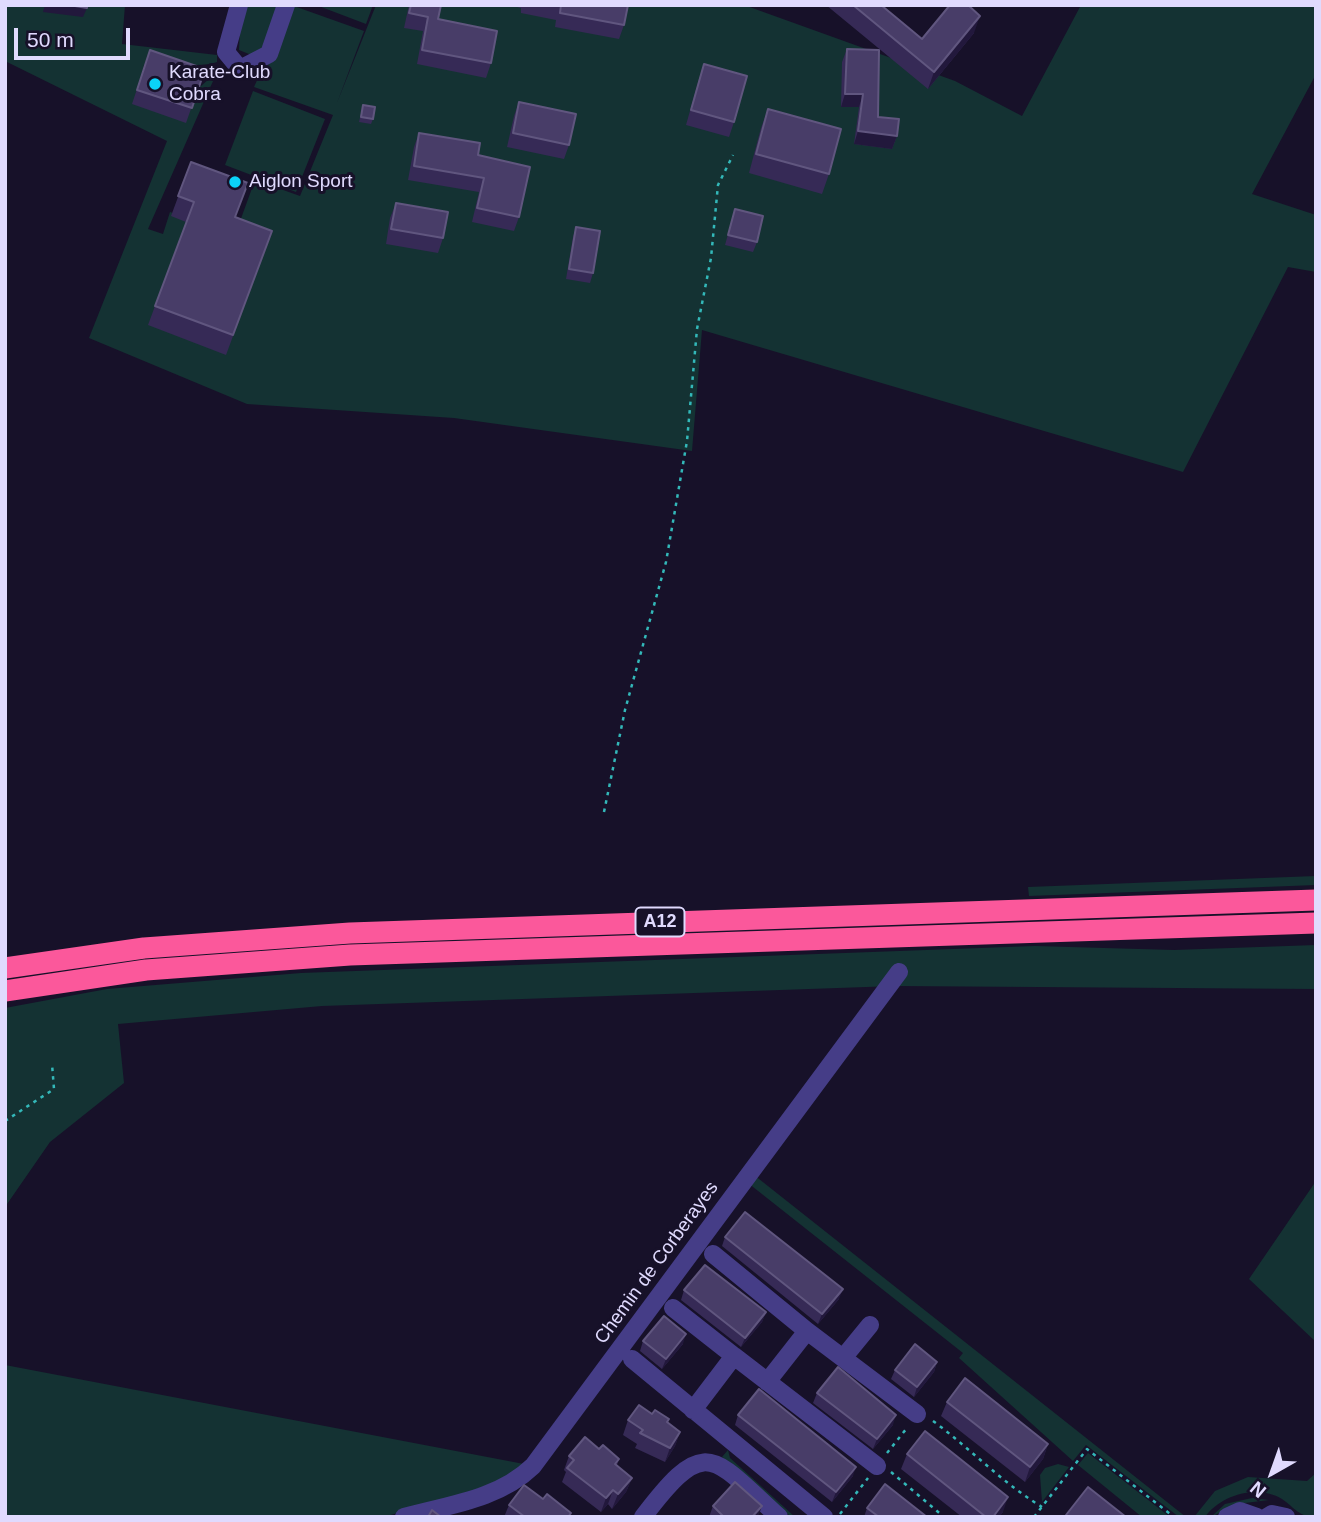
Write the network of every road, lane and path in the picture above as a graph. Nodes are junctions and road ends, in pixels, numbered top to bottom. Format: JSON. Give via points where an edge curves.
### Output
{"nodes":[{"id":1,"x":239,"y":5,"type":"edge"},
{"id":2,"x":286,"y":5,"type":"edge"},
{"id":3,"x":733,"y":155,"type":"dead end"},
{"id":4,"x":604,"y":812,"type":"dead end"},
{"id":5,"x":1316,"y":901,"type":"edge"},
{"id":6,"x":1316,"y":923,"type":"edge"},
{"id":7,"x":5,"y":968,"type":"edge"},
{"id":8,"x":899,"y":972,"type":"dead end"},
{"id":9,"x":5,"y":991,"type":"edge"},
{"id":10,"x":52,"y":1064,"type":"dead end"},
{"id":11,"x":5,"y":1121,"type":"edge"},
{"id":12,"x":713,"y":1254,"type":"dead end"},
{"id":13,"x":673,"y":1308,"type":"dead end"},
{"id":14,"x":870,"y":1325,"type":"dead end"},
{"id":15,"x":807,"y":1331,"type":"junction"},
{"id":16,"x":734,"y":1356,"type":"junction"},
{"id":17,"x":843,"y":1358,"type":"junction"},
{"id":18,"x":632,"y":1359,"type":"dead end"},
{"id":19,"x":767,"y":1382,"type":"junction"},
{"id":20,"x":693,"y":1410,"type":"junction"},
{"id":21,"x":917,"y":1414,"type":"joint"},
{"id":22,"x":877,"y":1466,"type":"joint"},
{"id":23,"x":1042,"y":1507,"type":"junction"},
{"id":24,"x":404,"y":1517,"type":"edge"},
{"id":25,"x":643,"y":1517,"type":"edge"},
{"id":26,"x":779,"y":1517,"type":"edge"},
{"id":27,"x":824,"y":1517,"type":"edge"},
{"id":28,"x":944,"y":1517,"type":"edge"},
{"id":29,"x":1034,"y":1517,"type":"edge"},
{"id":30,"x":1174,"y":1517,"type":"edge"},
{"id":31,"x":1227,"y":1517,"type":"edge"},
{"id":32,"x":1257,"y":1517,"type":"edge"},
{"id":33,"x":1267,"y":1517,"type":"edge"},
{"id":34,"x":1286,"y":1517,"type":"edge"}],
"edges":[{"from":1,"to":2,"type":"street","via":[[226,52],[240,69],[269,54]]},
{"from":3,"to":4,"type":"path","via":[[718,185],[697,329],[687,441],[666,562],[625,710]]},
{"from":5,"to":7,"type":"highway","number":"A12","via":[[350,933],[158,946]]},
{"from":6,"to":9,"type":"highway","number":"A12","via":[[336,956],[146,970]]},
{"from":8,"to":24,"type":"street","name":"Chemin de Corberayes","via":[[533,1466],[519,1480],[488,1495]]},
{"from":10,"to":11,"type":"path","via":[[54,1089]]},
{"from":12,"to":15,"type":"street"},
{"from":13,"to":16,"type":"street"},
{"from":14,"to":17,"type":"street"},
{"from":15,"to":17,"type":"street"},
{"from":15,"to":19,"type":"street"},
{"from":16,"to":19,"type":"street"},
{"from":16,"to":20,"type":"street"},
{"from":17,"to":21,"type":"street"},
{"from":18,"to":20,"type":"street"},
{"from":19,"to":22,"type":"street"},
{"from":20,"to":27,"type":"street"},
{"from":21,"to":23,"type":"path","via":[[933,1421],[989,1471]]},
{"from":22,"to":28,"type":"path","via":[[893,1472]]},
{"from":23,"to":29,"type":"path"},
{"from":23,"to":30,"type":"path","via":[[1087,1449]]},
{"from":25,"to":26,"type":"street","via":[[687,1466],[707,1461],[724,1468]]},
{"from":31,"to":32,"type":"street","via":[[1240,1511]]},
{"from":33,"to":34,"type":"street"}]}
